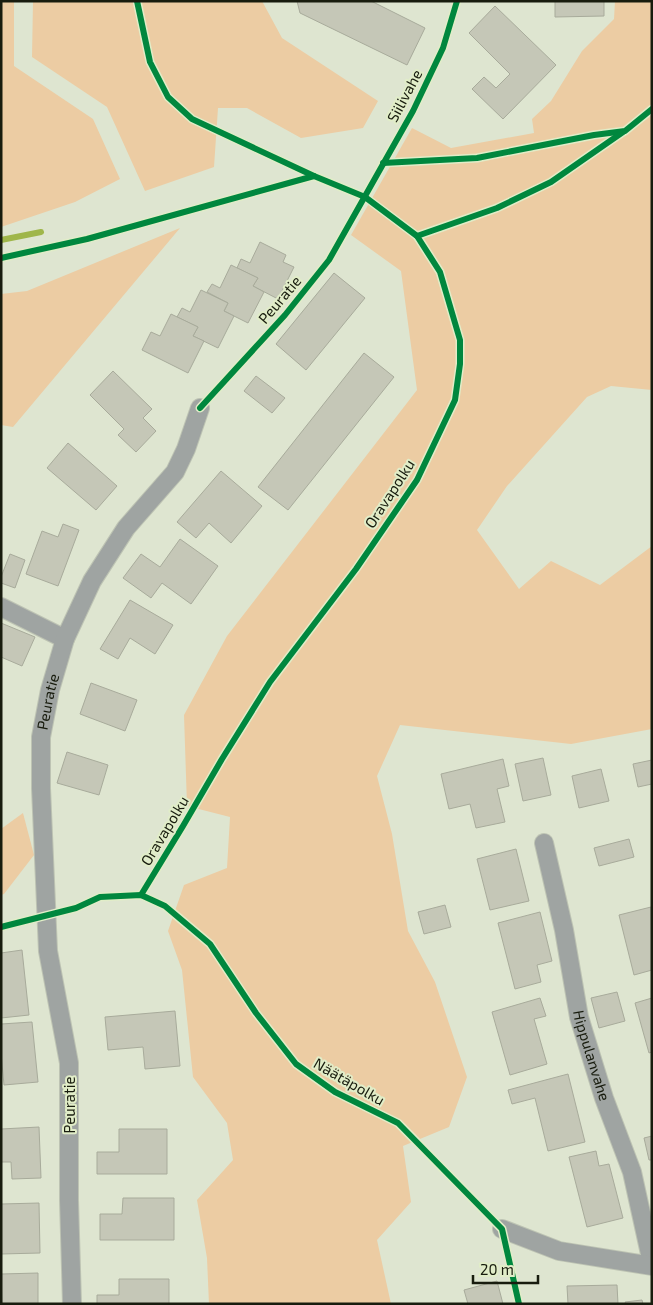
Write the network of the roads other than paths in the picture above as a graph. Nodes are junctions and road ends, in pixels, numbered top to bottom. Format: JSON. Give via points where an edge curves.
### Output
{"nodes":[{"id":1,"x":200,"y":408,"type":"dead end"},
{"id":2,"x":1,"y":607,"type":"edge"},
{"id":3,"x":65,"y":639,"type":"junction"},
{"id":4,"x":544,"y":843,"type":"dead end"},
{"id":5,"x":502,"y":1229,"type":"dead end"},
{"id":6,"x":652,"y":1264,"type":"edge"},
{"id":7,"x":72,"y":1304,"type":"edge"}],
"edges":[{"from":1,"to":3,"type":"street","name":"Peuratie","via":[[175,472],[126,528],[92,581]]},
{"from":2,"to":3,"type":"street"},
{"from":3,"to":7,"type":"street","name":"Peuratie","via":[[41,737],[41,780],[48,951],[69,1063]]},
{"from":4,"to":6,"type":"street","name":"Hippulanvahe","via":[[579,1017],[604,1098],[632,1172]]},
{"from":5,"to":6,"type":"street","via":[[559,1251]]}]}
